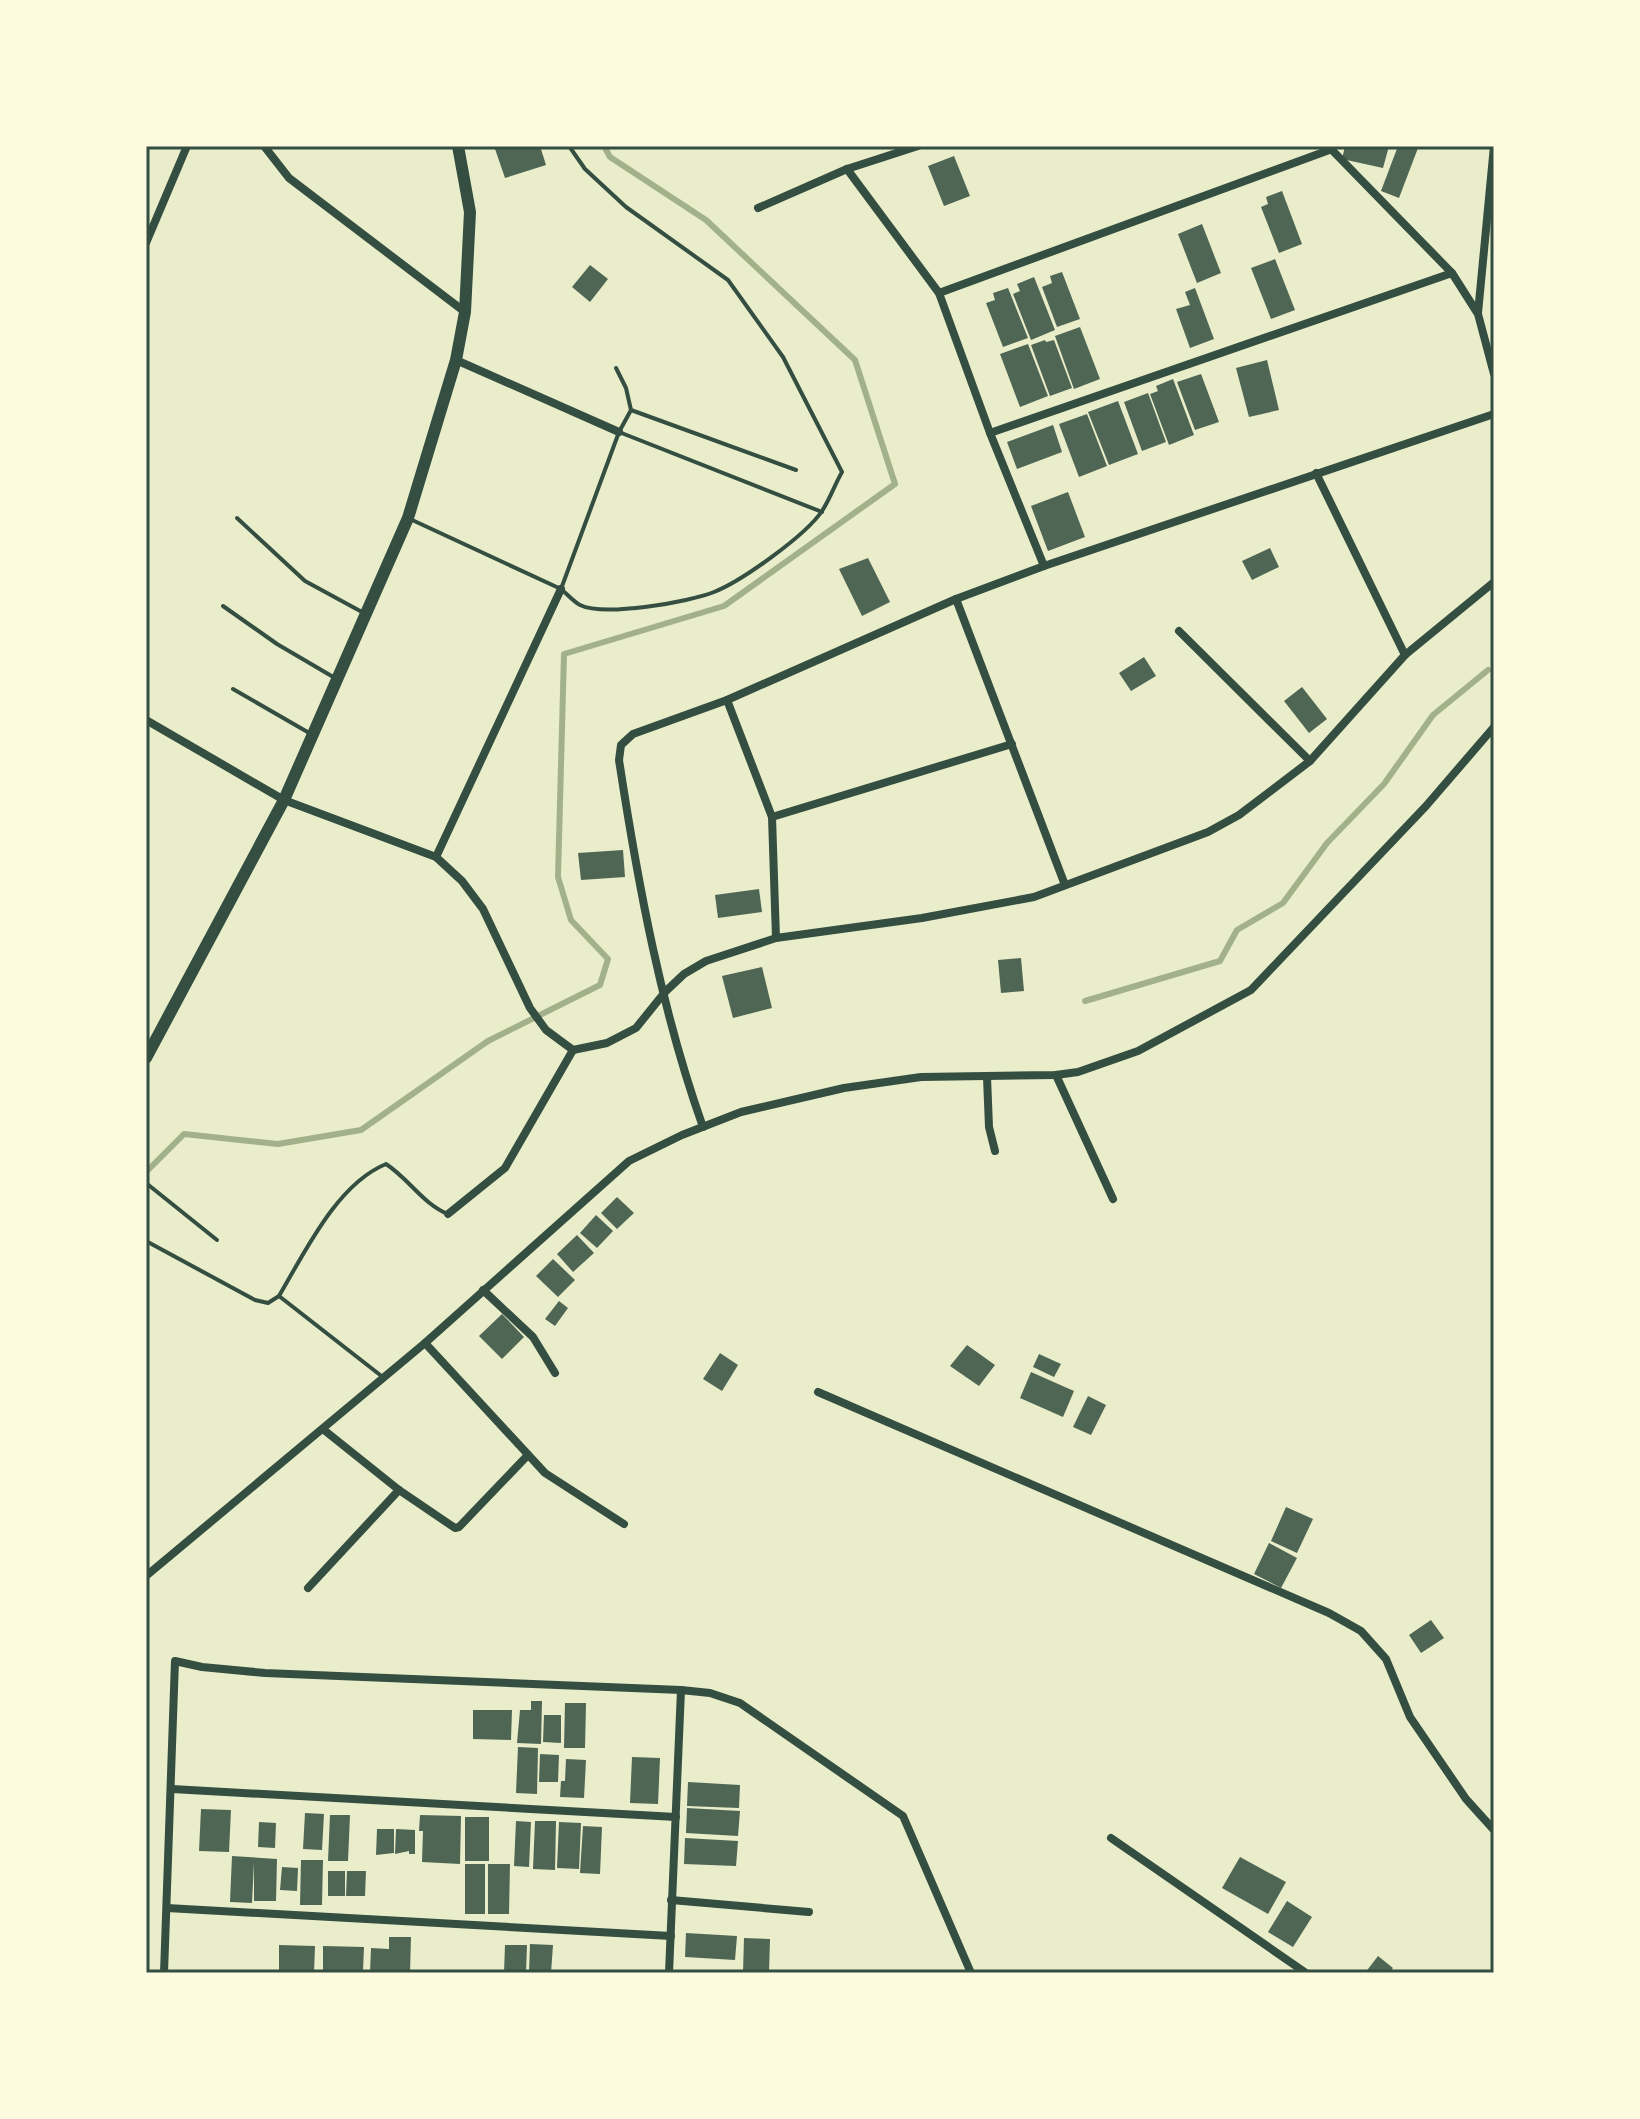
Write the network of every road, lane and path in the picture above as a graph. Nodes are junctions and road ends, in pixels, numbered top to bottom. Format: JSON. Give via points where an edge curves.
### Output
{"nodes":[{"id":1,"x":187,"y":146,"type":"edge"},
{"id":2,"x":264,"y":146,"type":"edge"},
{"id":3,"x":458,"y":146,"type":"edge"},
{"id":4,"x":569,"y":146,"type":"edge"},
{"id":5,"x":918,"y":146,"type":"edge"},
{"id":6,"x":1494,"y":146,"type":"edge"},
{"id":7,"x":1331,"y":147,"type":"edge"},
{"id":8,"x":847,"y":169,"type":"junction"},
{"id":9,"x":758,"y":208,"type":"dead end"},
{"id":10,"x":1491,"y":213,"type":"edge"},
{"id":11,"x":146,"y":243,"type":"edge"},
{"id":12,"x":1452,"y":273,"type":"junction"},
{"id":13,"x":939,"y":293,"type":"junction"},
{"id":14,"x":465,"y":312,"type":"junction"},
{"id":15,"x":1478,"y":314,"type":"junction"},
{"id":16,"x":456,"y":360,"type":"junction"},
{"id":17,"x":616,"y":368,"type":"dead end"},
{"id":18,"x":1494,"y":374,"type":"edge"},
{"id":19,"x":631,"y":410,"type":"junction"},
{"id":20,"x":1494,"y":414,"type":"edge"},
{"id":21,"x":619,"y":432,"type":"junction"},
{"id":22,"x":990,"y":433,"type":"junction"},
{"id":23,"x":796,"y":470,"type":"dead end"},
{"id":24,"x":1316,"y":473,"type":"junction"},
{"id":25,"x":822,"y":512,"type":"junction"},
{"id":26,"x":237,"y":518,"type":"dead end"},
{"id":27,"x":408,"y":518,"type":"junction"},
{"id":28,"x":1044,"y":566,"type":"junction"},
{"id":29,"x":1494,"y":582,"type":"edge"},
{"id":30,"x":561,"y":589,"type":"junction"},
{"id":31,"x":956,"y":599,"type":"junction"},
{"id":32,"x":223,"y":606,"type":"dead end"},
{"id":33,"x":365,"y":614,"type":"junction"},
{"id":34,"x":1179,"y":631,"type":"dead end"},
{"id":35,"x":1405,"y":655,"type":"junction"},
{"id":36,"x":337,"y":679,"type":"junction"},
{"id":37,"x":233,"y":689,"type":"dead end"},
{"id":38,"x":727,"y":700,"type":"junction"},
{"id":39,"x":146,"y":720,"type":"edge"},
{"id":40,"x":1494,"y":727,"type":"edge"},
{"id":41,"x":312,"y":735,"type":"junction"},
{"id":42,"x":1012,"y":744,"type":"junction"},
{"id":43,"x":1310,"y":761,"type":"junction"},
{"id":44,"x":284,"y":800,"type":"junction"},
{"id":45,"x":772,"y":817,"type":"junction"},
{"id":46,"x":436,"y":857,"type":"junction"},
{"id":47,"x":1065,"y":885,"type":"junction"},
{"id":48,"x":776,"y":938,"type":"junction"},
{"id":49,"x":665,"y":992,"type":"junction"},
{"id":50,"x":573,"y":1050,"type":"junction"},
{"id":51,"x":146,"y":1058,"type":"edge"},
{"id":52,"x":1056,"y":1075,"type":"junction"},
{"id":53,"x":987,"y":1077,"type":"junction"},
{"id":54,"x":703,"y":1127,"type":"junction"},
{"id":55,"x":995,"y":1151,"type":"dead end"},
{"id":56,"x":146,"y":1183,"type":"edge"},
{"id":57,"x":1113,"y":1199,"type":"dead end"},
{"id":58,"x":448,"y":1214,"type":"joint"},
{"id":59,"x":217,"y":1240,"type":"dead end"},
{"id":60,"x":146,"y":1241,"type":"edge"},
{"id":61,"x":483,"y":1290,"type":"junction"},
{"id":62,"x":279,"y":1296,"type":"junction"},
{"id":63,"x":425,"y":1343,"type":"junction"},
{"id":64,"x":555,"y":1373,"type":"dead end"},
{"id":65,"x":384,"y":1378,"type":"junction"},
{"id":66,"x":818,"y":1392,"type":"dead end"},
{"id":67,"x":324,"y":1430,"type":"junction"},
{"id":68,"x":528,"y":1455,"type":"junction"},
{"id":69,"x":399,"y":1490,"type":"junction"},
{"id":70,"x":624,"y":1524,"type":"dead end"},
{"id":71,"x":146,"y":1576,"type":"edge"},
{"id":72,"x":308,"y":1588,"type":"dead end"},
{"id":73,"x":681,"y":1690,"type":"junction"},
{"id":74,"x":172,"y":1789,"type":"junction"},
{"id":75,"x":676,"y":1817,"type":"junction"},
{"id":76,"x":1494,"y":1830,"type":"edge"},
{"id":77,"x":1111,"y":1838,"type":"dead end"},
{"id":78,"x":671,"y":1900,"type":"junction"},
{"id":79,"x":167,"y":1908,"type":"junction"},
{"id":80,"x":809,"y":1912,"type":"dead end"},
{"id":81,"x":671,"y":1936,"type":"junction"},
{"id":82,"x":164,"y":1973,"type":"edge"},
{"id":83,"x":669,"y":1973,"type":"edge"},
{"id":84,"x":971,"y":1973,"type":"edge"},
{"id":85,"x":1306,"y":1973,"type":"edge"}],
"edges":[{"from":1,"to":11,"type":"street"},
{"from":2,"to":14,"type":"street","via":[[289,178]]},
{"from":3,"to":14,"type":"main road","via":[[470,212]]},
{"from":4,"to":25,"type":"lane","via":[[585,169],[626,207],[728,280],[783,357],[842,472]]},
{"from":5,"to":8,"type":"street"},
{"from":6,"to":10,"type":"street"},
{"from":7,"to":12,"type":"street"},
{"from":7,"to":13,"type":"street"},
{"from":8,"to":9,"type":"street"},
{"from":8,"to":13,"type":"street"},
{"from":10,"to":15,"type":"street"},
{"from":12,"to":15,"type":"street"},
{"from":12,"to":22,"type":"street"},
{"from":13,"to":22,"type":"street"},
{"from":14,"to":16,"type":"main road"},
{"from":15,"to":18,"type":"street"},
{"from":16,"to":21,"type":"street"},
{"from":16,"to":27,"type":"main road"},
{"from":17,"to":19,"type":"lane"},
{"from":19,"to":21,"type":"lane"},
{"from":19,"to":23,"type":"lane"},
{"from":20,"to":24,"type":"street"},
{"from":21,"to":25,"type":"lane"},
{"from":21,"to":30,"type":"lane"},
{"from":22,"to":28,"type":"street"},
{"from":24,"to":28,"type":"street"},
{"from":24,"to":35,"type":"street"},
{"from":25,"to":30,"type":"lane","via":[[765,562],[715,592],[606,611],[580,605]]},
{"from":26,"to":33,"type":"lane","via":[[305,581]]},
{"from":27,"to":30,"type":"lane"},
{"from":27,"to":33,"type":"main road"},
{"from":28,"to":31,"type":"street"},
{"from":29,"to":35,"type":"street"},
{"from":30,"to":46,"type":"street"},
{"from":31,"to":38,"type":"street"},
{"from":31,"to":42,"type":"street"},
{"from":32,"to":36,"type":"lane"},
{"from":33,"to":36,"type":"main road"},
{"from":34,"to":43,"type":"street"},
{"from":35,"to":43,"type":"street"},
{"from":36,"to":41,"type":"main road"},
{"from":37,"to":41,"type":"lane"},
{"from":38,"to":45,"type":"street"},
{"from":38,"to":49,"type":"street","via":[[633,734],[621,745],[638,884]]},
{"from":39,"to":44,"type":"street"},
{"from":40,"to":52,"type":"street","via":[[1251,990],[1138,1051]]},
{"from":41,"to":44,"type":"main road"},
{"from":42,"to":45,"type":"street"},
{"from":42,"to":47,"type":"street"},
{"from":43,"to":47,"type":"street","via":[[1208,832]]},
{"from":44,"to":46,"type":"street"},
{"from":44,"to":51,"type":"main road"},
{"from":45,"to":48,"type":"street"},
{"from":46,"to":50,"type":"street","via":[[483,909],[530,1008],[546,1030]]},
{"from":47,"to":48,"type":"street","via":[[1034,897],[922,918]]},
{"from":48,"to":49,"type":"street","via":[[706,961]]},
{"from":49,"to":50,"type":"street","via":[[622,1037]]},
{"from":49,"to":54,"type":"street","via":[[682,1068]]},
{"from":50,"to":58,"type":"street","via":[[505,1168]]},
{"from":52,"to":53,"type":"street"},
{"from":52,"to":57,"type":"street"},
{"from":53,"to":54,"type":"street","via":[[921,1077],[844,1088],[741,1112]]},
{"from":53,"to":55,"type":"street"},
{"from":54,"to":61,"type":"street","via":[[629,1161]]},
{"from":56,"to":59,"type":"lane"},
{"from":58,"to":62,"type":"lane","via":[[433,1208],[386,1164],[371,1170],[327,1214]]},
{"from":60,"to":62,"type":"lane","via":[[255,1300],[268,1303]]},
{"from":61,"to":63,"type":"street"},
{"from":61,"to":64,"type":"street","via":[[533,1337]]},
{"from":62,"to":65,"type":"lane"},
{"from":63,"to":65,"type":"street"},
{"from":63,"to":68,"type":"street"},
{"from":65,"to":67,"type":"street"},
{"from":66,"to":76,"type":"street","via":[[1361,1631],[1386,1659],[1410,1717]]},
{"from":67,"to":69,"type":"street"},
{"from":67,"to":71,"type":"street"},
{"from":68,"to":69,"type":"street","via":[[459,1527],[451,1527]]},
{"from":68,"to":70,"type":"street","via":[[545,1473]]},
{"from":69,"to":72,"type":"street"},
{"from":73,"to":74,"type":"street","via":[[265,1673],[175,1661]]},
{"from":73,"to":75,"type":"street"},
{"from":73,"to":84,"type":"street","via":[[740,1703],[903,1816]]},
{"from":74,"to":75,"type":"street"},
{"from":74,"to":79,"type":"street"},
{"from":75,"to":78,"type":"street"},
{"from":77,"to":85,"type":"street"},
{"from":78,"to":80,"type":"street"},
{"from":78,"to":81,"type":"street"},
{"from":79,"to":81,"type":"street"},
{"from":79,"to":82,"type":"street"},
{"from":81,"to":83,"type":"street"}]}
